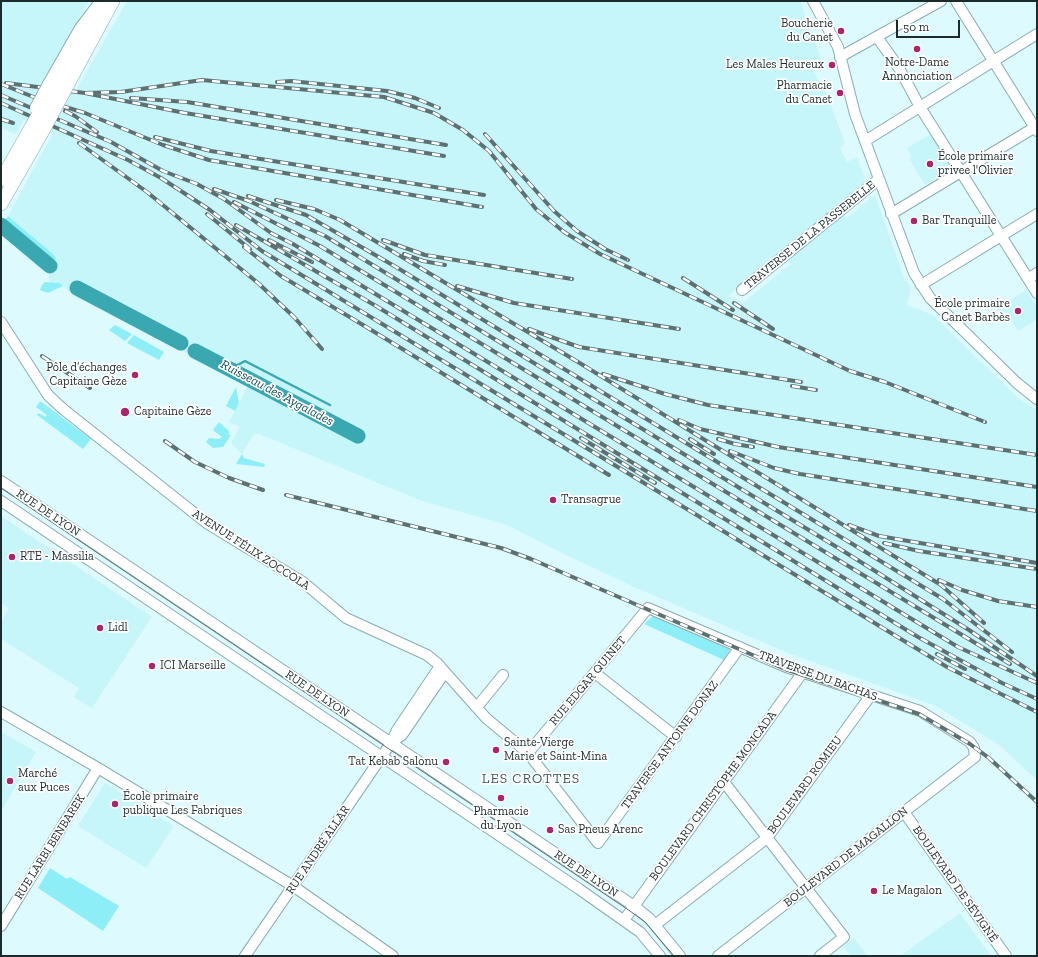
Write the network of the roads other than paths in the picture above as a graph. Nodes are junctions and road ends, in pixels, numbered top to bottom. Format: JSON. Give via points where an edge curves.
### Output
{"nodes":[{"id":1,"x":101,"y":1,"type":"edge"},
{"id":2,"x":105,"y":1,"type":"edge"},
{"id":3,"x":113,"y":1,"type":"edge"},
{"id":4,"x":813,"y":1,"type":"edge"},
{"id":5,"x":941,"y":1,"type":"edge"},
{"id":6,"x":956,"y":1,"type":"edge"},
{"id":7,"x":1037,"y":34,"type":"edge"},
{"id":8,"x":877,"y":37,"type":"junction"},
{"id":9,"x":840,"y":57,"type":"junction"},
{"id":10,"x":994,"y":61,"type":"junction"},
{"id":11,"x":57,"y":85,"type":"junction"},
{"id":12,"x":920,"y":107,"type":"junction"},
{"id":13,"x":35,"y":125,"type":"junction"},
{"id":14,"x":1036,"y":128,"type":"edge"},
{"id":15,"x":865,"y":141,"type":"junction"},
{"id":16,"x":1,"y":169,"type":"edge"},
{"id":17,"x":962,"y":173,"type":"junction"},
{"id":18,"x":879,"y":179,"type":"junction"},
{"id":19,"x":1,"y":180,"type":"edge"},
{"id":20,"x":1,"y":204,"type":"edge"},
{"id":21,"x":891,"y":214,"type":"junction"},
{"id":22,"x":1037,"y":214,"type":"edge"},
{"id":23,"x":1001,"y":236,"type":"junction"},
{"id":24,"x":1037,"y":273,"type":"edge"},
{"id":25,"x":1028,"y":279,"type":"junction"},
{"id":26,"x":921,"y":285,"type":"junction"},
{"id":27,"x":742,"y":290,"type":"dead end"},
{"id":28,"x":1037,"y":293,"type":"edge"},
{"id":29,"x":1,"y":322,"type":"edge"},
{"id":30,"x":1037,"y":399,"type":"edge"},
{"id":31,"x":1,"y":481,"type":"edge"},
{"id":32,"x":1,"y":501,"type":"edge"},
{"id":33,"x":648,"y":608,"type":"joint"},
{"id":34,"x":740,"y":647,"type":"junction"},
{"id":35,"x":443,"y":669,"type":"junction"},
{"id":36,"x":595,"y":672,"type":"junction"},
{"id":37,"x":803,"y":672,"type":"junction"},
{"id":38,"x":503,"y":676,"type":"dead end"},
{"id":39,"x":871,"y":695,"type":"junction"},
{"id":40,"x":477,"y":707,"type":"junction"},
{"id":41,"x":1,"y":712,"type":"edge"},
{"id":42,"x":676,"y":737,"type":"junction"},
{"id":43,"x":391,"y":743,"type":"junction"},
{"id":44,"x":528,"y":753,"type":"junction"},
{"id":45,"x":381,"y":757,"type":"junction"},
{"id":46,"x":975,"y":757,"type":"joint"},
{"id":47,"x":98,"y":768,"type":"junction"},
{"id":48,"x":724,"y":782,"type":"junction"},
{"id":49,"x":904,"y":812,"type":"junction"},
{"id":50,"x":767,"y":838,"type":"junction"},
{"id":51,"x":598,"y":843,"type":"joint"},
{"id":52,"x":293,"y":886,"type":"junction"},
{"id":53,"x":807,"y":887,"type":"junction"},
{"id":54,"x":634,"y":906,"type":"junction"},
{"id":55,"x":624,"y":920,"type":"junction"},
{"id":56,"x":655,"y":924,"type":"junction"},
{"id":57,"x":1,"y":926,"type":"edge"},
{"id":58,"x":245,"y":956,"type":"edge"},
{"id":59,"x":393,"y":956,"type":"edge"},
{"id":60,"x":660,"y":956,"type":"edge"},
{"id":61,"x":680,"y":956,"type":"edge"},
{"id":62,"x":718,"y":956,"type":"edge"},
{"id":63,"x":820,"y":956,"type":"edge"},
{"id":64,"x":1006,"y":956,"type":"edge"}],
"edges":[{"from":1,"to":11,"type":"street","via":[[80,28]]},
{"from":2,"to":11,"type":"main road"},
{"from":3,"to":11,"type":"main road"},
{"from":4,"to":9,"type":"street","via":[[838,47]]},
{"from":5,"to":8,"type":"street"},
{"from":6,"to":10,"type":"street"},
{"from":7,"to":10,"type":"street"},
{"from":8,"to":9,"type":"street"},
{"from":8,"to":12,"type":"street","via":[[899,68]]},
{"from":9,"to":15,"type":"street"},
{"from":10,"to":12,"type":"street"},
{"from":10,"to":14,"type":"street"},
{"from":11,"to":13,"type":"main road","bridge":true},
{"from":11,"to":13,"type":"street","bridge":true},
{"from":12,"to":15,"type":"street"},
{"from":12,"to":17,"type":"street"},
{"from":13,"to":16,"type":"street"},
{"from":13,"to":19,"type":"main road"},
{"from":13,"to":20,"type":"main road"},
{"from":14,"to":17,"type":"street"},
{"from":15,"to":18,"type":"street"},
{"from":17,"to":21,"type":"street"},
{"from":17,"to":23,"type":"street"},
{"from":18,"to":21,"type":"street"},
{"from":18,"to":27,"type":"street","name":"TRAVERSE DE LA PASSERELLE"},
{"from":21,"to":26,"type":"street"},
{"from":22,"to":23,"type":"street"},
{"from":23,"to":25,"type":"street"},
{"from":23,"to":26,"type":"street"},
{"from":24,"to":25,"type":"street"},
{"from":25,"to":28,"type":"street"},
{"from":26,"to":30,"type":"street","via":[[930,298],[1017,383]]},
{"from":29,"to":35,"type":"street","name":"AVENUE FÉLIX ZOCCOLA","via":[[48,395],[208,524],[303,582],[346,618],[427,655]]},
{"from":31,"to":43,"type":"street","name":"RUE DE LYON"},
{"from":32,"to":45,"type":"street","name":"RUE DE LYON"},
{"from":33,"to":34,"type":"street","name":"TRAVERSE DU BACHAS"},
{"from":33,"to":36,"type":"street","name":"RUE EDGAR QUINET"},
{"from":34,"to":37,"type":"street","name":"TRAVERSE DU BACHAS"},
{"from":34,"to":42,"type":"street","name":"TRAVERSE ANTOINE DONAZ"},
{"from":35,"to":40,"type":"street","name":"AVENUE FÉLIX ZOCCOLA"},
{"from":35,"to":43,"type":"street","name":"RUE ANDRÉ ALLAR","via":[[402,734]]},
{"from":36,"to":42,"type":"street"},
{"from":36,"to":44,"type":"street","name":"RUE EDGAR QUINET"},
{"from":37,"to":39,"type":"street","name":"TRAVERSE DU BACHAS"},
{"from":37,"to":48,"type":"street","name":"BOULEVARD CHRISTOPHE MONCADA"},
{"from":38,"to":40,"type":"street"},
{"from":39,"to":46,"type":"street","name":"TRAVERSE DU BACHAS","via":[[920,711],[970,742]]},
{"from":39,"to":50,"type":"street","name":"BOULEVARD ROMIEU"},
{"from":40,"to":44,"type":"street","name":"AVENUE FÉLIX ZOCCOLA","via":[[486,718]]},
{"from":41,"to":47,"type":"street"},
{"from":42,"to":51,"type":"street","name":"TRAVERSE ANTOINE DONAZ"},
{"from":43,"to":45,"type":"street","name":"RUE ANDRÉ ALLAR"},
{"from":43,"to":54,"type":"street","name":"RUE DE LYON"},
{"from":44,"to":51,"type":"street","name":"AVENUE FÉLIX ZOCCOLA"},
{"from":45,"to":52,"type":"street","name":"RUE ANDRÉ ALLAR"},
{"from":45,"to":55,"type":"street","name":"RUE DE LYON"},
{"from":46,"to":49,"type":"street","name":"BOULEVARD DE MAGALLON"},
{"from":47,"to":52,"type":"street"},
{"from":47,"to":57,"type":"street","name":"RUE LARBI BENBAREK"},
{"from":48,"to":50,"type":"street"},
{"from":48,"to":54,"type":"street","name":"BOULEVARD CHRISTOPHE MONCADA"},
{"from":49,"to":53,"type":"street","name":"BOULEVARD DE MAGALLON"},
{"from":49,"to":64,"type":"street","name":"BOULEVARD DE SÉVIGNÉ"},
{"from":50,"to":53,"type":"street"},
{"from":50,"to":56,"type":"street","name":"BOULEVARD ROMIEU"},
{"from":52,"to":58,"type":"street","name":"RUE ANDRÉ ALLAR"},
{"from":52,"to":59,"type":"street"},
{"from":53,"to":62,"type":"street","name":"BOULEVARD DE MAGALLON"},
{"from":53,"to":63,"type":"street","via":[[844,937]]},
{"from":54,"to":55,"type":"street","name":"BOULEVARD CHRISTOPHE MONCADA"},
{"from":54,"to":56,"type":"street","name":"RUE DE LYON"},
{"from":55,"to":60,"type":"street","name":"RUE DE LYON","via":[[640,932]]},
{"from":56,"to":61,"type":"street","name":"RUE DE LYON"}]}
